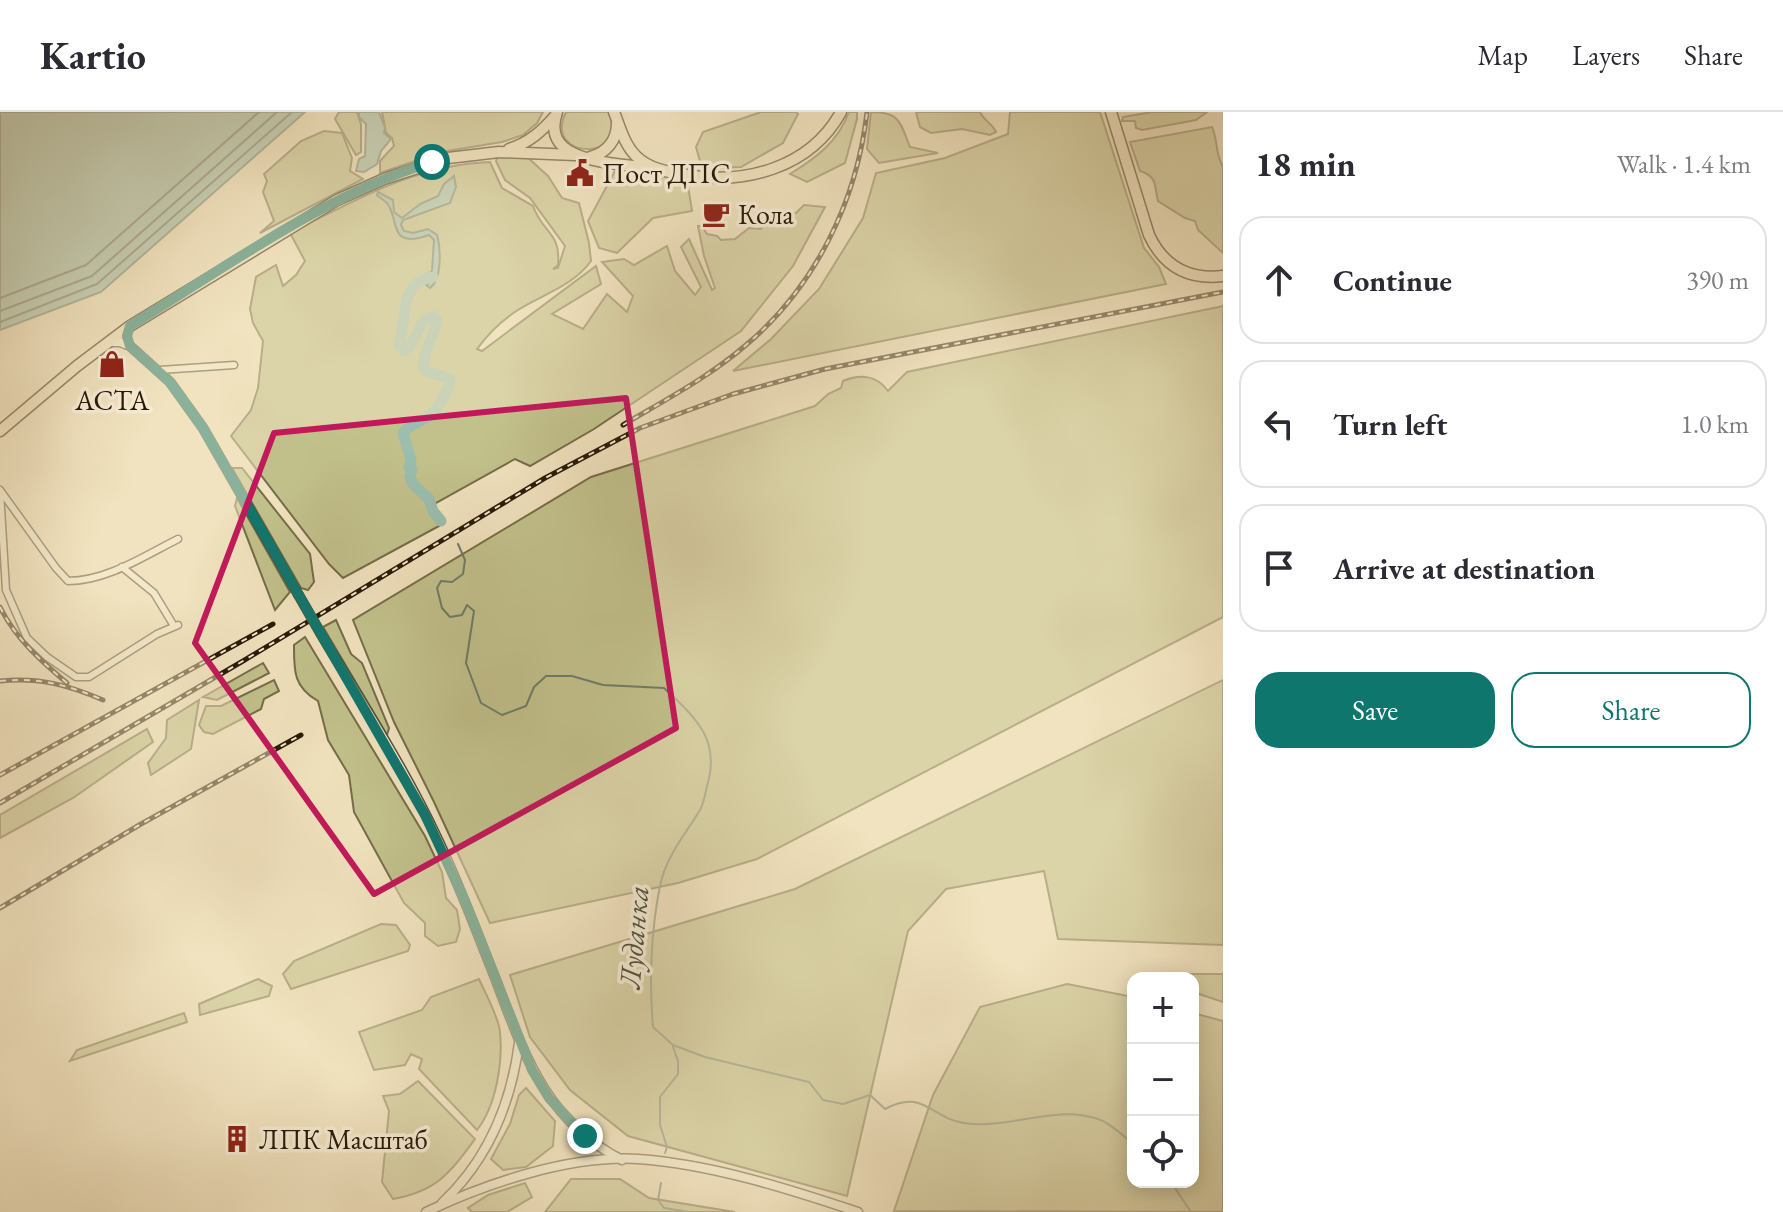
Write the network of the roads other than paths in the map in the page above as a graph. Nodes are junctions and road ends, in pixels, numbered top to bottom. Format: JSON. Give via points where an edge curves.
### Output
{"nodes":[{"id":1,"x":841,"y":112,"type":"edge"},
{"id":2,"x":1111,"y":112,"type":"edge"},
{"id":3,"x":557,"y":114,"type":"edge"},
{"id":4,"x":616,"y":116,"type":"edge"},
{"id":5,"x":499,"y":152,"type":"junction"},
{"id":6,"x":575,"y":155,"type":"junction"},
{"id":7,"x":588,"y":157,"type":"junction"},
{"id":8,"x":662,"y":170,"type":"junction"},
{"id":9,"x":1223,"y":276,"type":"edge"},
{"id":10,"x":130,"y":326,"type":"junction"},
{"id":11,"x":108,"y":342,"type":"junction"},
{"id":12,"x":130,"y":346,"type":"junction"},
{"id":13,"x":234,"y":365,"type":"dead end"},
{"id":14,"x":160,"y":370,"type":"junction"},
{"id":15,"x":0,"y":431,"type":"edge"},
{"id":16,"x":0,"y":490,"type":"edge"},
{"id":17,"x":178,"y":539,"type":"dead end"},
{"id":18,"x":122,"y":567,"type":"junction"},
{"id":19,"x":519,"y":1043,"type":"junction"},
{"id":20,"x":622,"y":1160,"type":"junction"},
{"id":21,"x":439,"y":1206,"type":"junction"},
{"id":22,"x":426,"y":1212,"type":"edge"},
{"id":23,"x":858,"y":1212,"type":"edge"}],
"edges":[{"from":1,"to":8,"type":"main road","via":[[806,152],[771,170],[729,179]]},
{"from":2,"to":9,"type":"main road","via":[[1157,250],[1183,273]]},
{"from":3,"to":5,"type":"main road","via":[[530,140]]},
{"from":3,"to":6,"type":"main road","via":[[557,139]]},
{"from":4,"to":7,"type":"main road","via":[[611,145]]},
{"from":4,"to":8,"type":"main road","via":[[627,146],[643,162]]},
{"from":5,"to":6,"type":"main road"},
{"from":5,"to":10,"type":"main road","via":[[432,162],[362,188]]},
{"from":6,"to":7,"type":"main road"},
{"from":7,"to":8,"type":"main road"},
{"from":10,"to":11,"type":"main road"},
{"from":10,"to":12,"type":"street"},
{"from":11,"to":12,"type":"street"},
{"from":11,"to":15,"type":"main road"},
{"from":12,"to":14,"type":"street"},
{"from":13,"to":14,"type":"street"},
{"from":14,"to":19,"type":"street","bridge":true,"via":[[203,428],[399,765],[465,901]]},
{"from":16,"to":18,"type":"street","via":[[68,581],[85,581]]},
{"from":16,"to":18,"type":"street","via":[[6,590],[27,638],[76,677],[89,677],[176,626],[154,593]]},
{"from":17,"to":18,"type":"street"},
{"from":19,"to":20,"type":"street","via":[[549,1098],[567,1119]]},
{"from":19,"to":21,"type":"street","via":[[512,1085],[494,1134],[468,1175]]},
{"from":20,"to":21,"type":"street","via":[[550,1168]]},
{"from":20,"to":23,"type":"street","via":[[716,1172]]},
{"from":21,"to":22,"type":"street"}]}
